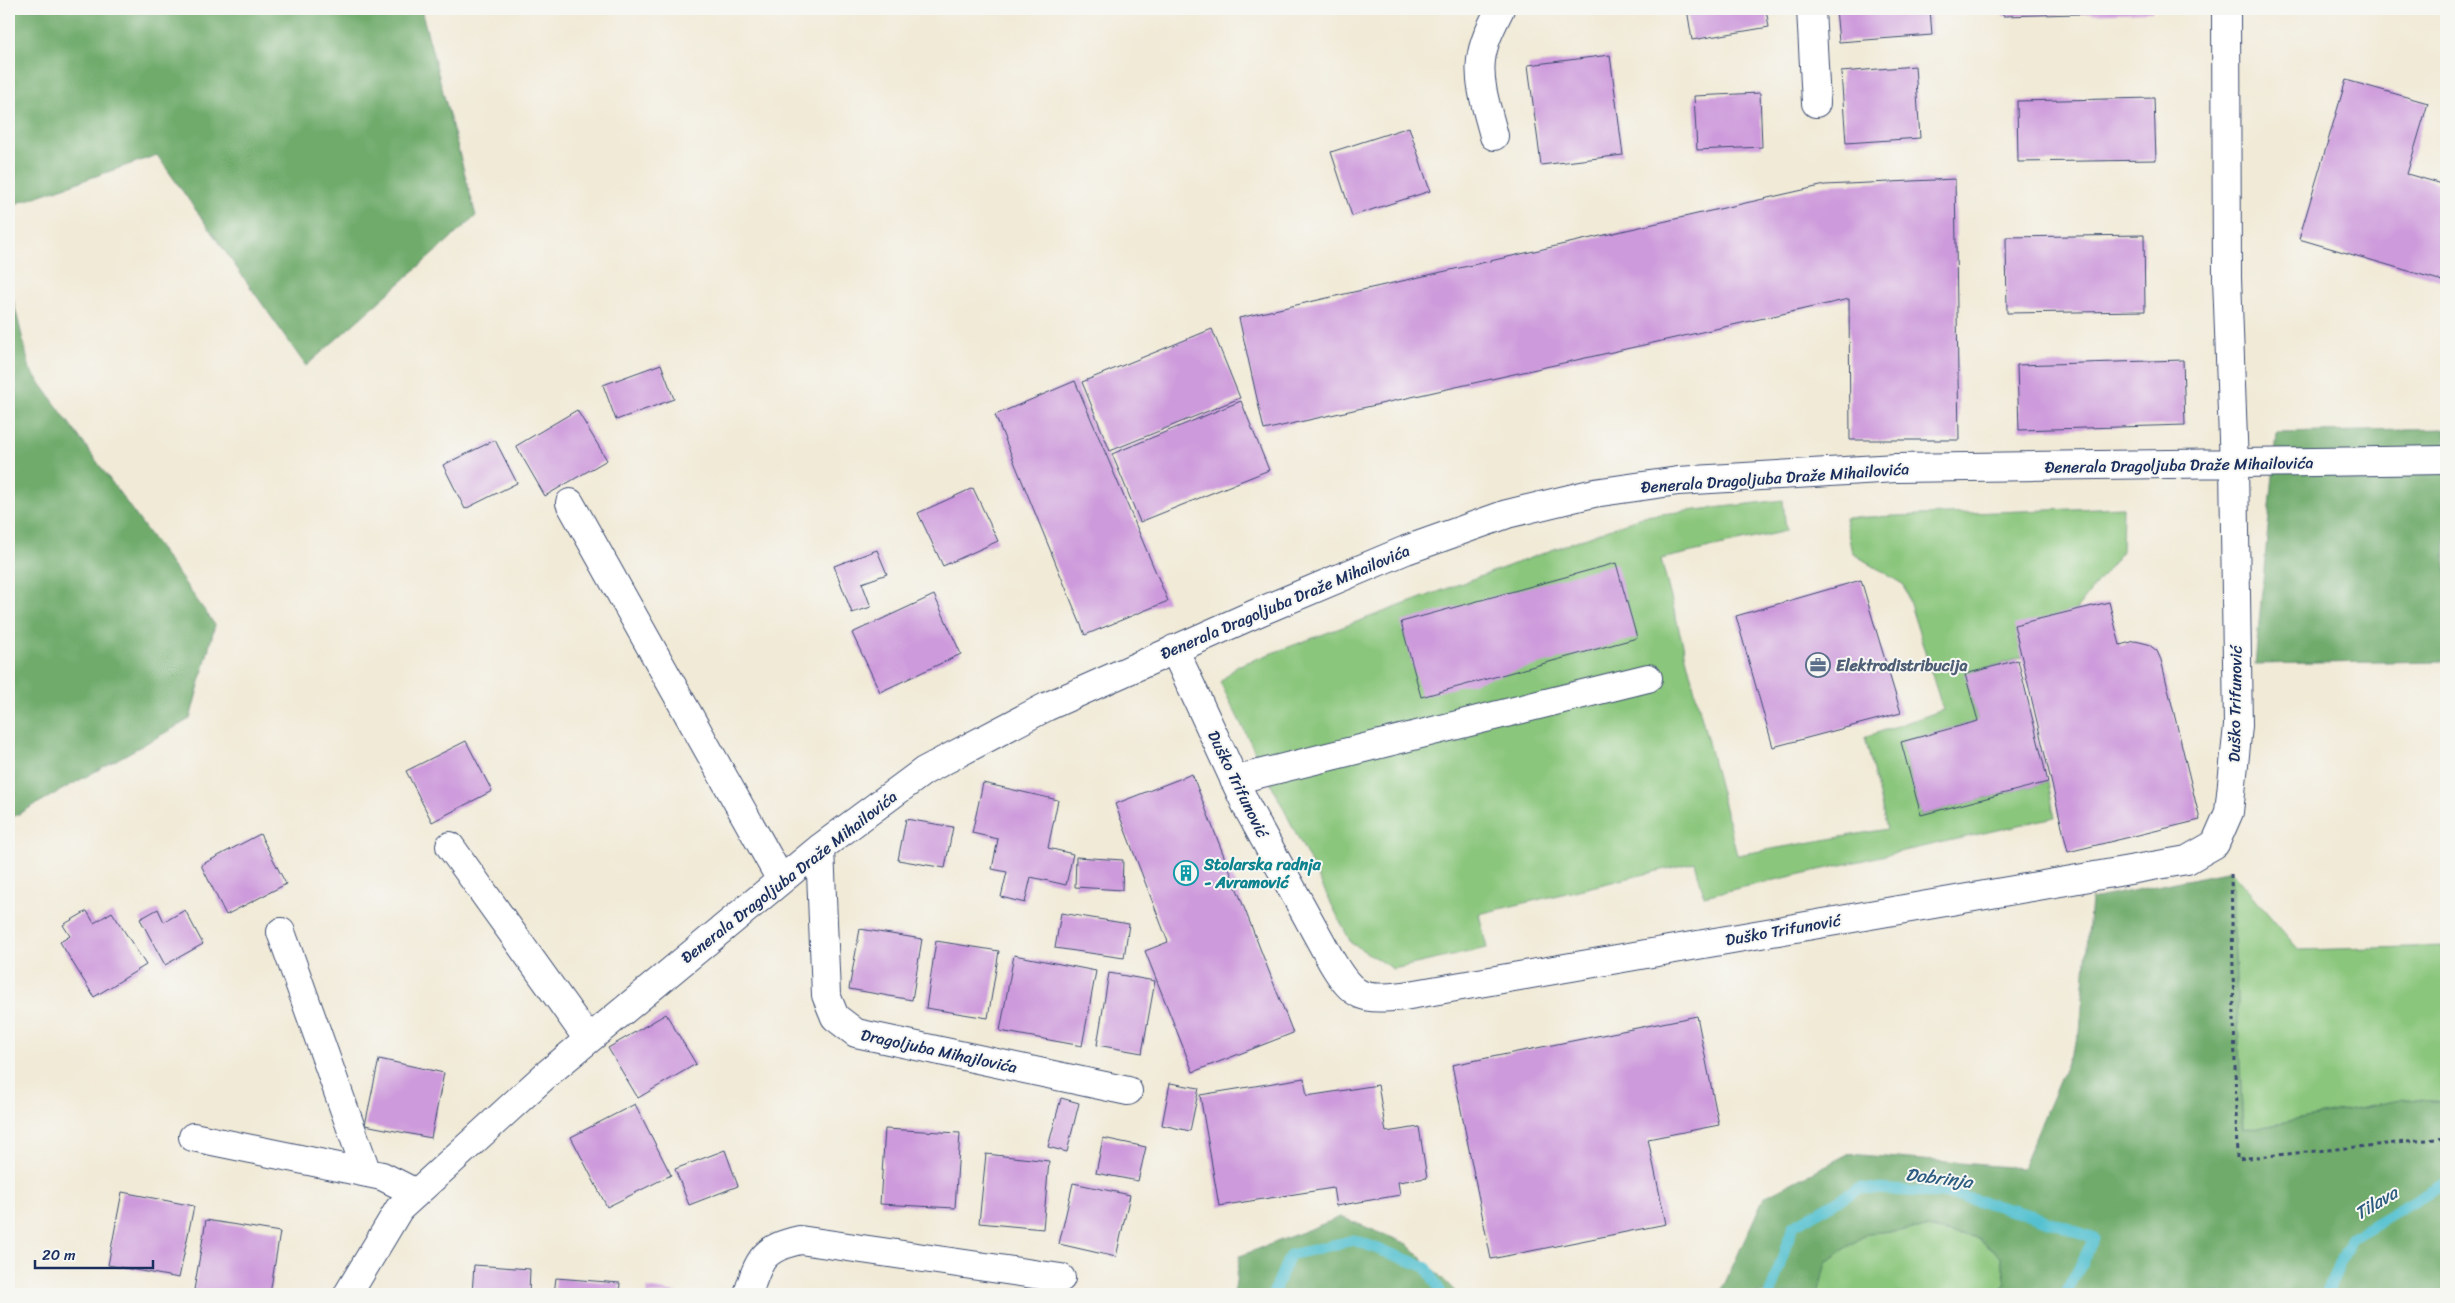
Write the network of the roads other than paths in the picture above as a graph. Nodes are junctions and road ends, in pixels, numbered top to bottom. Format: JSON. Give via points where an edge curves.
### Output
{"nodes":[{"id":1,"x":1500,"y":9,"type":"edge"},
{"id":2,"x":1811,"y":9,"type":"edge"},
{"id":3,"x":2226,"y":9,"type":"edge"},
{"id":4,"x":1816,"y":103,"type":"dead end"},
{"id":5,"x":1494,"y":136,"type":"dead end"},
{"id":6,"x":2446,"y":460,"type":"edge"},
{"id":7,"x":2234,"y":465,"type":"junction"},
{"id":8,"x":570,"y":503,"type":"dead end"},
{"id":9,"x":1174,"y":649,"type":"junction"},
{"id":10,"x":1648,"y":678,"type":"dead end"},
{"id":11,"x":1234,"y":780,"type":"junction"},
{"id":12,"x":450,"y":846,"type":"dead end"},
{"id":13,"x":820,"y":848,"type":"junction"},
{"id":14,"x":781,"y":880,"type":"junction"},
{"id":15,"x":281,"y":932,"type":"dead end"},
{"id":16,"x":588,"y":1039,"type":"junction"},
{"id":17,"x":1128,"y":1091,"type":"dead end"},
{"id":18,"x":193,"y":1137,"type":"dead end"},
{"id":19,"x":367,"y":1173,"type":"junction"},
{"id":20,"x":416,"y":1193,"type":"junction"},
{"id":21,"x":1061,"y":1278,"type":"dead end"},
{"id":22,"x":348,"y":1294,"type":"edge"},
{"id":23,"x":748,"y":1294,"type":"edge"}],
"edges":[{"from":1,"to":5,"type":"street","via":[[1481,60],[1482,90]]},
{"from":2,"to":4,"type":"street"},
{"from":3,"to":7,"type":"street","name":"Duško Trifunović","via":[[2227,278]]},
{"from":6,"to":7,"type":"street","name":"Đenerala Dragoljuba Draže Mihailovića"},
{"from":7,"to":9,"type":"street","name":"Đenerala Dragoljuba Draže Mihailovića","via":[[1896,468],[1678,482],[1594,493],[1507,514],[1406,550]]},
{"from":7,"to":11,"type":"street","name":"Duško Trifunović","via":[[2238,726],[2230,812],[2215,844],[2187,860],[1379,998],[1361,996],[1344,982]]},
{"from":8,"to":14,"type":"street"},
{"from":9,"to":11,"type":"street","name":"Duško Trifunović"},
{"from":9,"to":13,"type":"street","name":"Đenerala Dragoljuba Draže Mihailovića","via":[[1046,707],[924,771]]},
{"from":10,"to":11,"type":"street"},
{"from":12,"to":16,"type":"street"},
{"from":13,"to":14,"type":"street","name":"Đenerala Dragoljuba Draže Mihailovića"},
{"from":13,"to":17,"type":"street","name":"Dragoljuba Mihajlovića","via":[[826,995],[835,1018],[844,1026],[856,1033]]},
{"from":14,"to":16,"type":"street","name":"Đenerala Dragoljuba Draže Mihailovića"},
{"from":15,"to":19,"type":"street"},
{"from":16,"to":20,"type":"street","name":"Đenerala Dragoljuba Draže Mihailovića"},
{"from":18,"to":19,"type":"street"},
{"from":19,"to":20,"type":"street","via":[[382,1176]]},
{"from":20,"to":22,"type":"street","name":"Đenerala Dragoljuba Draže Mihailovića","via":[[399,1209]]},
{"from":21,"to":23,"type":"street","via":[[800,1240],[779,1244],[764,1256]]}]}
